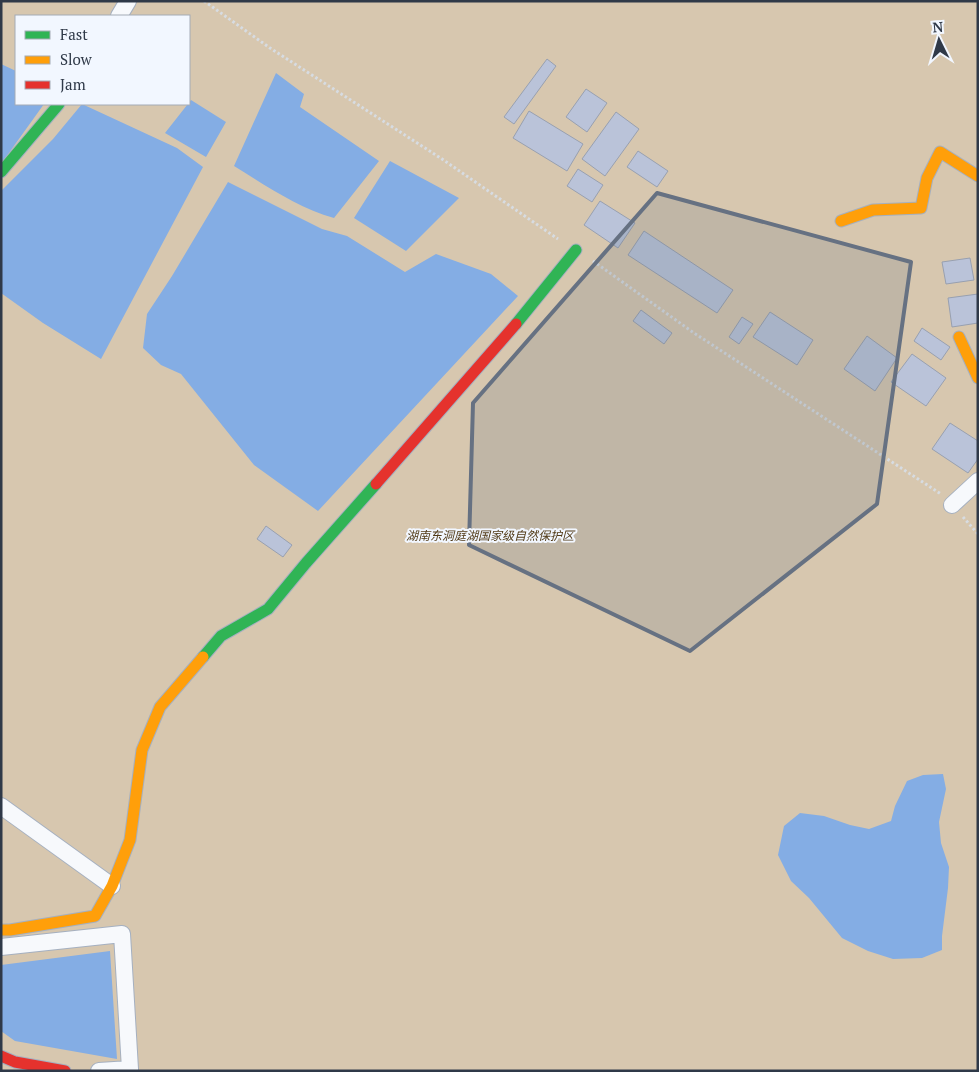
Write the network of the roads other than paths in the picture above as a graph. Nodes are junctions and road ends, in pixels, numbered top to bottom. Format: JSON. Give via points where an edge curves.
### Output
{"nodes":[{"id":1,"x":128,"y":1,"type":"edge"},
{"id":2,"x":120,"y":15,"type":"edge"},
{"id":3,"x":58,"y":105,"type":"edge"},
{"id":4,"x":1,"y":172,"type":"edge"},
{"id":5,"x":978,"y":176,"type":"edge"},
{"id":6,"x":841,"y":221,"type":"dead end"},
{"id":7,"x":576,"y":250,"type":"dead end"},
{"id":8,"x":959,"y":337,"type":"dead end"},
{"id":9,"x":978,"y":378,"type":"edge"},
{"id":10,"x":978,"y":481,"type":"edge"},
{"id":11,"x":952,"y":505,"type":"dead end"},
{"id":12,"x":1,"y":806,"type":"edge"},
{"id":13,"x":112,"y":886,"type":"junction"},
{"id":14,"x":1,"y":930,"type":"edge"},
{"id":15,"x":1,"y":947,"type":"edge"},
{"id":16,"x":1,"y":1056,"type":"edge"},
{"id":17,"x":65,"y":1071,"type":"edge"},
{"id":18,"x":99,"y":1071,"type":"edge"}],
"edges":[{"from":1,"to":2,"type":"street"},
{"from":3,"to":4,"type":"street"},
{"from":5,"to":6,"type":"street","via":[[940,152],[927,178],[921,208],[873,210]]},
{"from":7,"to":13,"type":"street","via":[[498,346],[268,609],[221,636],[160,707],[142,750],[130,840]]},
{"from":8,"to":9,"type":"street"},
{"from":10,"to":11,"type":"street"},
{"from":12,"to":13,"type":"street"},
{"from":13,"to":14,"type":"street","via":[[95,916]]},
{"from":15,"to":18,"type":"street","via":[[122,934],[130,1069]]},
{"from":16,"to":17,"type":"street","via":[[15,1062]]}]}
